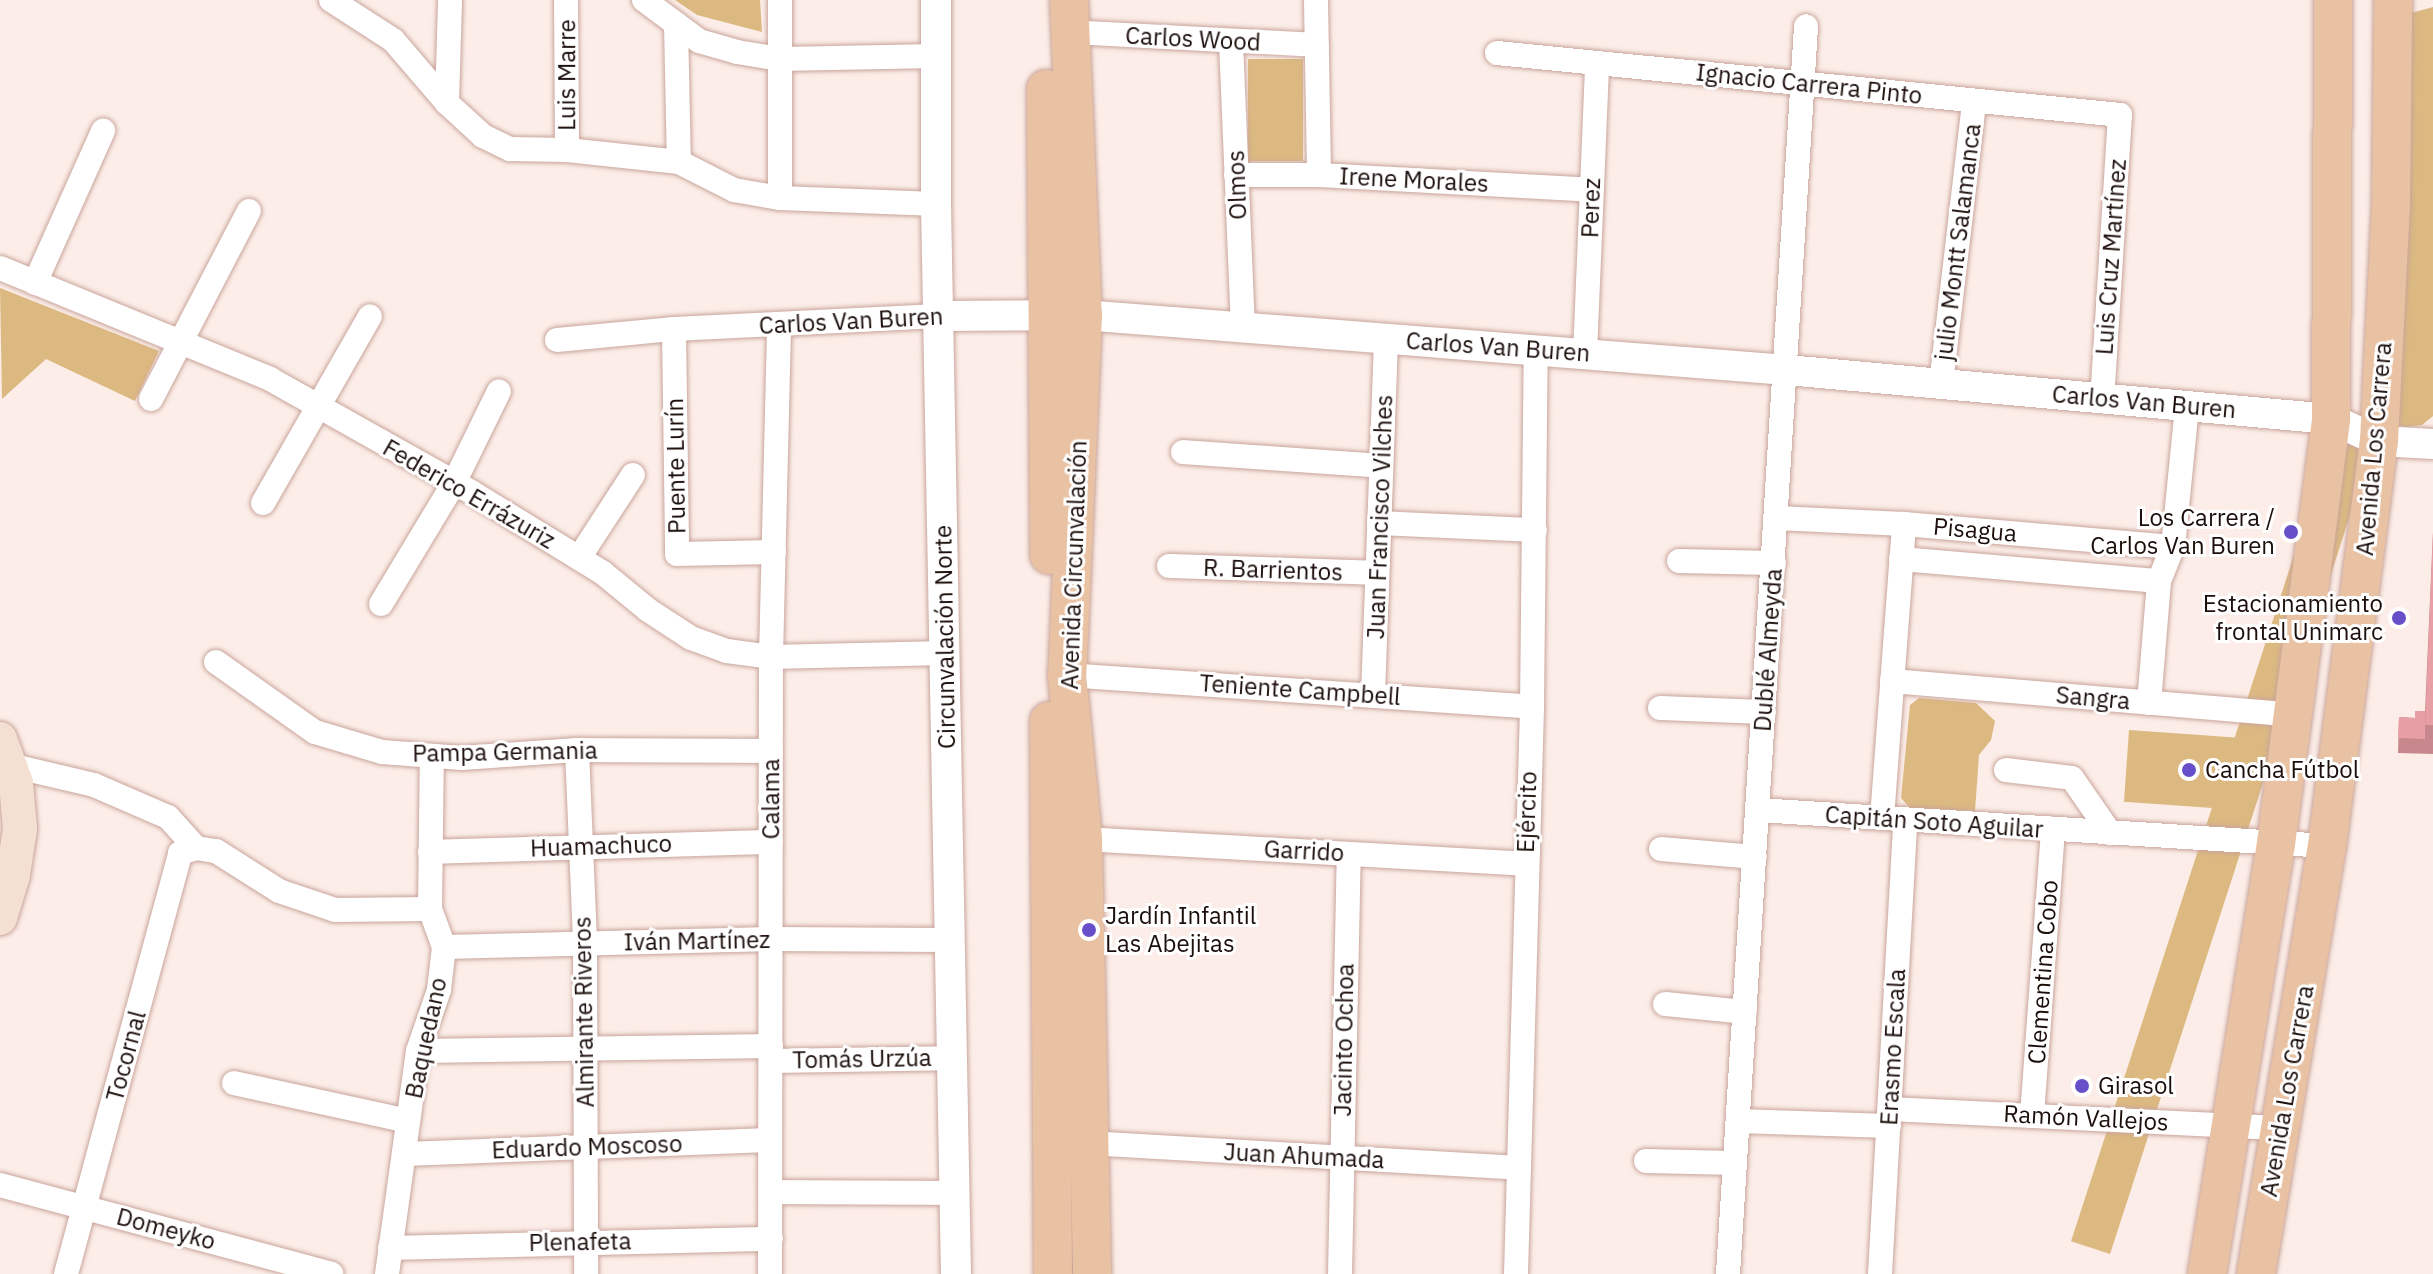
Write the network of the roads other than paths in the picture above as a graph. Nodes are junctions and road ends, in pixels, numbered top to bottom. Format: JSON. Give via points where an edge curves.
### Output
{"nodes":[{"id":1,"x":450,"y":0,"type":"edge"},
{"id":2,"x":566,"y":0,"type":"edge"},
{"id":3,"x":644,"y":0,"type":"edge"},
{"id":4,"x":780,"y":0,"type":"edge"},
{"id":5,"x":936,"y":0,"type":"edge"},
{"id":6,"x":1046,"y":0,"type":"edge"},
{"id":7,"x":1316,"y":0,"type":"edge"},
{"id":8,"x":2333,"y":0,"type":"edge"},
{"id":9,"x":2393,"y":0,"type":"edge"},
{"id":10,"x":341,"y":3,"type":"edge"},
{"id":11,"x":1069,"y":16,"type":"edge"},
{"id":12,"x":676,"y":24,"type":"junction"},
{"id":13,"x":1806,"y":26,"type":"dead end"},
{"id":14,"x":1231,"y":42,"type":"junction"},
{"id":15,"x":1317,"y":45,"type":"junction"},
{"id":16,"x":1497,"y":53,"type":"dead end"},
{"id":17,"x":936,"y":56,"type":"junction"},
{"id":18,"x":780,"y":59,"type":"junction"},
{"id":19,"x":1597,"y":63,"type":"junction"},
{"id":20,"x":1801,"y":83,"type":"junction"},
{"id":21,"x":1974,"y":101,"type":"junction"},
{"id":22,"x":447,"y":103,"type":"junction"},
{"id":23,"x":2120,"y":115,"type":"joint"},
{"id":24,"x":103,"y":131,"type":"dead end"},
{"id":25,"x":567,"y":150,"type":"junction"},
{"id":26,"x":679,"y":162,"type":"junction"},
{"id":27,"x":1236,"y":175,"type":"junction"},
{"id":28,"x":1319,"y":175,"type":"junction"},
{"id":29,"x":1592,"y":190,"type":"junction"},
{"id":30,"x":780,"y":198,"type":"junction"},
{"id":31,"x":936,"y":204,"type":"junction"},
{"id":32,"x":249,"y":211,"type":"dead end"},
{"id":33,"x":0,"y":268,"type":"edge"},
{"id":34,"x":35,"y":283,"type":"junction"},
{"id":35,"x":370,"y":316,"type":"dead end"},
{"id":36,"x":939,"y":316,"type":"junction"},
{"id":37,"x":1065,"y":316,"type":"junction"},
{"id":38,"x":779,"y":325,"type":"junction"},
{"id":39,"x":1243,"y":328,"type":"junction"},
{"id":40,"x":674,"y":329,"type":"junction"},
{"id":41,"x":1386,"y":339,"type":"junction"},
{"id":42,"x":557,"y":340,"type":"dead end"},
{"id":43,"x":181,"y":341,"type":"junction"},
{"id":44,"x":1536,"y":350,"type":"junction"},
{"id":45,"x":1585,"y":354,"type":"junction"},
{"id":46,"x":1787,"y":370,"type":"junction"},
{"id":47,"x":1941,"y":384,"type":"junction"},
{"id":48,"x":499,"y":391,"type":"dead end"},
{"id":49,"x":2102,"y":398,"type":"junction"},
{"id":50,"x":151,"y":399,"type":"dead end"},
{"id":51,"x":317,"y":406,"type":"junction"},
{"id":52,"x":2187,"y":406,"type":"junction"},
{"id":53,"x":2331,"y":419,"type":"junction"},
{"id":54,"x":2379,"y":441,"type":"junction"},
{"id":55,"x":2433,"y":444,"type":"edge"},
{"id":56,"x":1183,"y":452,"type":"dead end"},
{"id":57,"x":1381,"y":466,"type":"junction"},
{"id":58,"x":633,"y":475,"type":"dead end"},
{"id":59,"x":454,"y":483,"type":"junction"},
{"id":60,"x":263,"y":503,"type":"dead end"},
{"id":61,"x":1777,"y":518,"type":"junction"},
{"id":62,"x":1379,"y":523,"type":"junction"},
{"id":63,"x":1904,"y":524,"type":"junction"},
{"id":64,"x":1535,"y":530,"type":"junction"},
{"id":65,"x":2173,"y":547,"type":"junction"},
{"id":66,"x":774,"y":552,"type":"junction"},
{"id":67,"x":579,"y":558,"type":"junction"},
{"id":68,"x":1901,"y":559,"type":"junction"},
{"id":69,"x":1679,"y":561,"type":"dead end"},
{"id":70,"x":1774,"y":563,"type":"junction"},
{"id":71,"x":1169,"y":566,"type":"dead end"},
{"id":72,"x":1377,"y":573,"type":"junction"},
{"id":73,"x":2159,"y":581,"type":"junction"},
{"id":74,"x":381,"y":604,"type":"dead end"},
{"id":75,"x":945,"y":653,"type":"junction"},
{"id":76,"x":771,"y":657,"type":"junction"},
{"id":77,"x":216,"y":662,"type":"dead end"},
{"id":78,"x":1067,"y":675,"type":"junction"},
{"id":79,"x":1892,"y":681,"type":"junction"},
{"id":80,"x":1373,"y":695,"type":"junction"},
{"id":81,"x":2149,"y":703,"type":"junction"},
{"id":82,"x":1532,"y":707,"type":"junction"},
{"id":83,"x":1660,"y":708,"type":"dead end"},
{"id":84,"x":1764,"y":712,"type":"junction"},
{"id":85,"x":2294,"y":715,"type":"junction"},
{"id":86,"x":577,"y":750,"type":"junction"},
{"id":87,"x":771,"y":751,"type":"junction"},
{"id":88,"x":4,"y":752,"type":"edge"},
{"id":89,"x":432,"y":756,"type":"junction"},
{"id":90,"x":2006,"y":770,"type":"dead end"},
{"id":91,"x":1758,"y":810,"type":"junction"},
{"id":92,"x":1894,"y":819,"type":"junction"},
{"id":93,"x":2053,"y":829,"type":"junction"},
{"id":94,"x":2110,"y":833,"type":"junction"},
{"id":95,"x":1083,"y":839,"type":"junction"},
{"id":96,"x":771,"y":842,"type":"junction"},
{"id":97,"x":2276,"y":844,"type":"junction"},
{"id":98,"x":581,"y":846,"type":"junction"},
{"id":99,"x":2327,"y":846,"type":"junction"},
{"id":100,"x":196,"y":848,"type":"junction"},
{"id":101,"x":1661,"y":849,"type":"dead end"},
{"id":102,"x":430,"y":852,"type":"junction"},
{"id":103,"x":1349,"y":854,"type":"junction"},
{"id":104,"x":1755,"y":857,"type":"junction"},
{"id":105,"x":1525,"y":864,"type":"junction"},
{"id":106,"x":430,"y":909,"type":"junction"},
{"id":107,"x":0,"y":918,"type":"edge"},
{"id":108,"x":771,"y":939,"type":"junction"},
{"id":109,"x":950,"y":940,"type":"junction"},
{"id":110,"x":585,"y":944,"type":"junction"},
{"id":111,"x":444,"y":947,"type":"junction"},
{"id":112,"x":1665,"y":1004,"type":"dead end"},
{"id":113,"x":1745,"y":1012,"type":"junction"},
{"id":114,"x":585,"y":1050,"type":"junction"},
{"id":115,"x":418,"y":1051,"type":"junction"},
{"id":116,"x":771,"y":1053,"type":"junction"},
{"id":117,"x":952,"y":1058,"type":"junction"},
{"id":118,"x":234,"y":1083,"type":"dead end"},
{"id":119,"x":2032,"y":1116,"type":"junction"},
{"id":120,"x":1890,"y":1117,"type":"junction"},
{"id":121,"x":408,"y":1121,"type":"junction"},
{"id":122,"x":1738,"y":1121,"type":"junction"},
{"id":123,"x":2229,"y":1125,"type":"junction"},
{"id":124,"x":2282,"y":1128,"type":"junction"},
{"id":125,"x":770,"y":1140,"type":"junction"},
{"id":126,"x":1088,"y":1143,"type":"junction"},
{"id":127,"x":585,"y":1147,"type":"junction"},
{"id":128,"x":404,"y":1154,"type":"junction"},
{"id":129,"x":1341,"y":1158,"type":"junction"},
{"id":130,"x":1646,"y":1161,"type":"dead end"},
{"id":131,"x":1735,"y":1163,"type":"junction"},
{"id":132,"x":1519,"y":1168,"type":"junction"},
{"id":133,"x":0,"y":1185,"type":"edge"},
{"id":134,"x":770,"y":1192,"type":"junction"},
{"id":135,"x":955,"y":1193,"type":"junction"},
{"id":136,"x":85,"y":1207,"type":"junction"},
{"id":137,"x":771,"y":1239,"type":"junction"},
{"id":138,"x":586,"y":1241,"type":"junction"},
{"id":139,"x":390,"y":1248,"type":"junction"},
{"id":140,"x":66,"y":1274,"type":"edge"},
{"id":141,"x":331,"y":1274,"type":"edge"},
{"id":142,"x":387,"y":1274,"type":"edge"},
{"id":143,"x":586,"y":1274,"type":"edge"},
{"id":144,"x":770,"y":1274,"type":"edge"},
{"id":145,"x":956,"y":1274,"type":"edge"},
{"id":146,"x":1053,"y":1274,"type":"edge"},
{"id":147,"x":1092,"y":1274,"type":"edge"},
{"id":148,"x":1340,"y":1274,"type":"edge"},
{"id":149,"x":1516,"y":1274,"type":"edge"},
{"id":150,"x":1728,"y":1274,"type":"edge"},
{"id":151,"x":1880,"y":1274,"type":"edge"},
{"id":152,"x":2207,"y":1274,"type":"edge"},
{"id":153,"x":2256,"y":1274,"type":"edge"}],
"edges":[{"from":1,"to":22,"type":"street"},
{"from":2,"to":25,"type":"street","name":"Luis Marre"},
{"from":3,"to":12,"type":"street"},
{"from":4,"to":18,"type":"street"},
{"from":5,"to":17,"type":"street","name":"Circunvalación Norte"},
{"from":6,"to":37,"type":"main road","name":"Avenida Circunvalación"},
{"from":7,"to":15,"type":"street"},
{"from":8,"to":53,"type":"main road","name":"Avenida Los Carrera"},
{"from":9,"to":54,"type":"main road","name":"Avenida Los Carrera","via":[[2391,206]]},
{"from":10,"to":22,"type":"street","via":[[393,40]]},
{"from":11,"to":14,"type":"street","name":"Carlos Wood"},
{"from":11,"to":37,"type":"main road","name":"Avenida Circunvalación"},
{"from":12,"to":18,"type":"street","via":[[699,41]]},
{"from":12,"to":26,"type":"street"},
{"from":13,"to":20,"type":"street","name":"Dublé Almeyda"},
{"from":14,"to":15,"type":"street","name":"Carlos Wood"},
{"from":14,"to":27,"type":"street","name":"Olmos"},
{"from":15,"to":28,"type":"street"},
{"from":16,"to":19,"type":"street","name":"Ignacio Carrera Pinto"},
{"from":17,"to":18,"type":"street"},
{"from":17,"to":31,"type":"street","name":"Circunvalación Norte"},
{"from":18,"to":30,"type":"street"},
{"from":19,"to":20,"type":"street","name":"Ignacio Carrera Pinto"},
{"from":19,"to":29,"type":"street","name":"Perez"},
{"from":20,"to":21,"type":"street","name":"Ignacio Carrera Pinto"},
{"from":20,"to":46,"type":"street","name":"Dublé Almeyda"},
{"from":21,"to":23,"type":"street","name":"Ignacio Carrera Pinto"},
{"from":21,"to":47,"type":"street","name":"julio Montt Salamanca"},
{"from":22,"to":25,"type":"street","via":[[483,136],[510,149]]},
{"from":23,"to":49,"type":"street","name":"Luis Cruz Martínez"},
{"from":24,"to":34,"type":"street"},
{"from":25,"to":26,"type":"street"},
{"from":26,"to":30,"type":"street","via":[[734,190]]},
{"from":27,"to":28,"type":"street","name":"Irene Morales"},
{"from":27,"to":39,"type":"street","name":"Olmos"},
{"from":28,"to":29,"type":"street","name":"Irene Morales"},
{"from":29,"to":45,"type":"street","name":"Perez"},
{"from":30,"to":31,"type":"street"},
{"from":31,"to":36,"type":"street","name":"Circunvalación Norte"},
{"from":32,"to":43,"type":"street"},
{"from":33,"to":34,"type":"street","name":"Federico Errázuriz"},
{"from":34,"to":43,"type":"street","name":"Federico Errázuriz"},
{"from":35,"to":51,"type":"street"},
{"from":36,"to":37,"type":"street","name":"Carlos Van Buren"},
{"from":36,"to":38,"type":"street","name":"Carlos Van Buren"},
{"from":36,"to":75,"type":"street","name":"Circunvalación Norte"},
{"from":37,"to":39,"type":"street","name":"Carlos Van Buren"},
{"from":37,"to":78,"type":"main road","name":"Avenida Circunvalación"},
{"from":37,"to":146,"type":"main road","name":"Avenida Circunvalación"},
{"from":38,"to":40,"type":"street","name":"Carlos Van Buren"},
{"from":38,"to":66,"type":"street","name":"Calama"},
{"from":39,"to":41,"type":"street","name":"Carlos Van Buren"},
{"from":40,"to":42,"type":"street","name":"Carlos Van Buren"},
{"from":40,"to":66,"type":"street","name":"Puente Lurín","via":[[677,554]]},
{"from":41,"to":44,"type":"street","name":"Carlos Van Buren"},
{"from":41,"to":57,"type":"street","name":"Juan Francisco Vilches"},
{"from":43,"to":50,"type":"street"},
{"from":43,"to":51,"type":"street","name":"Federico Errázuriz","via":[[270,379]]},
{"from":44,"to":45,"type":"street","name":"Carlos Van Buren"},
{"from":44,"to":64,"type":"street","name":"Ejército"},
{"from":45,"to":46,"type":"street","name":"Carlos Van Buren"},
{"from":46,"to":47,"type":"street","name":"Carlos Van Buren"},
{"from":46,"to":61,"type":"street","name":"Dublé Almeyda"},
{"from":47,"to":49,"type":"street","name":"Carlos Van Buren"},
{"from":48,"to":59,"type":"street"},
{"from":49,"to":52,"type":"street","name":"Carlos Van Buren"},
{"from":51,"to":59,"type":"street","name":"Federico Errázuriz"},
{"from":51,"to":60,"type":"street"},
{"from":52,"to":53,"type":"street","name":"Carlos Van Buren"},
{"from":52,"to":65,"type":"street"},
{"from":53,"to":54,"type":"street","name":"Carlos Van Buren"},
{"from":53,"to":85,"type":"main road","name":"Avenida Los Carrera"},
{"from":54,"to":55,"type":"street","name":"Carlos Van Buren"},
{"from":54,"to":99,"type":"main road","name":"Avenida Los Carrera"},
{"from":56,"to":57,"type":"street"},
{"from":57,"to":62,"type":"street","name":"Juan Francisco Vilches"},
{"from":58,"to":67,"type":"street"},
{"from":59,"to":67,"type":"street","name":"Federico Errázuriz"},
{"from":59,"to":74,"type":"street"},
{"from":61,"to":63,"type":"street","name":"Pisagua"},
{"from":61,"to":70,"type":"street","name":"Dublé Almeyda"},
{"from":62,"to":64,"type":"street"},
{"from":62,"to":72,"type":"street","name":"Juan Francisco Vilches"},
{"from":63,"to":65,"type":"street","name":"Pisagua"},
{"from":63,"to":68,"type":"street","name":"Erasmo Escala"},
{"from":64,"to":82,"type":"street","name":"Ejército"},
{"from":65,"to":73,"type":"street"},
{"from":66,"to":76,"type":"street","name":"Calama"},
{"from":67,"to":76,"type":"street","name":"Federico Errázuriz","via":[[691,638],[727,651]]},
{"from":68,"to":73,"type":"street","name":"Pisagua"},
{"from":68,"to":79,"type":"street","name":"Erasmo Escala"},
{"from":69,"to":70,"type":"street"},
{"from":70,"to":84,"type":"street","name":"Dublé Almeyda"},
{"from":71,"to":72,"type":"street","name":"R. Barrientos"},
{"from":72,"to":80,"type":"street","name":"Juan Francisco Vilches"},
{"from":73,"to":81,"type":"street"},
{"from":75,"to":76,"type":"street","name":"Federico Errázuriz"},
{"from":75,"to":109,"type":"street","name":"Circunvalación Norte"},
{"from":76,"to":87,"type":"street","name":"Calama"},
{"from":77,"to":89,"type":"street","name":"Pampa Germania","via":[[315,732],[382,752]]},
{"from":78,"to":80,"type":"street","name":"Teniente Campbell"},
{"from":78,"to":95,"type":"main road","name":"Avenida Circunvalación"},
{"from":79,"to":81,"type":"street","name":"Sangra"},
{"from":79,"to":92,"type":"street","name":"Erasmo Escala"},
{"from":80,"to":82,"type":"street","name":"Teniente Campbell"},
{"from":81,"to":85,"type":"street","name":"Sangra"},
{"from":82,"to":105,"type":"street","name":"Ejército"},
{"from":83,"to":84,"type":"street"},
{"from":84,"to":91,"type":"street","name":"Dublé Almeyda"},
{"from":85,"to":97,"type":"main road","name":"Avenida Los Carrera"},
{"from":86,"to":87,"type":"street","name":"Pampa Germania"},
{"from":86,"to":89,"type":"street","name":"Pampa Germania"},
{"from":86,"to":98,"type":"street","name":"Almirante Riveros"},
{"from":87,"to":96,"type":"street","name":"Calama"},
{"from":88,"to":100,"type":"street","via":[[168,817]]},
{"from":88,"to":107,"type":"main road","via":[[16,783],[20,829]]},
{"from":89,"to":102,"type":"street","name":"Baquedano"},
{"from":90,"to":94,"type":"street","via":[[2072,778]]},
{"from":91,"to":92,"type":"street","name":"Capitán Soto Aguilar"},
{"from":91,"to":104,"type":"street","name":"Dublé Almeyda"},
{"from":92,"to":93,"type":"street","name":"Capitán Soto Aguilar"},
{"from":92,"to":120,"type":"street","name":"Erasmo Escala"},
{"from":93,"to":94,"type":"street","name":"Capitán Soto Aguilar"},
{"from":93,"to":119,"type":"street","name":"Clementina Cobo"},
{"from":94,"to":97,"type":"street","name":"Capitán Soto Aguilar"},
{"from":95,"to":103,"type":"street","name":"Garrido"},
{"from":95,"to":126,"type":"main road","name":"Avenida Circunvalación"},
{"from":96,"to":98,"type":"street","name":"Huamachuco"},
{"from":96,"to":108,"type":"street","name":"Calama"},
{"from":97,"to":99,"type":"street","name":"Capitán Soto Aguilar"},
{"from":97,"to":123,"type":"main road","name":"Avenida Los Carrera"},
{"from":98,"to":102,"type":"street","name":"Huamachuco"},
{"from":98,"to":110,"type":"street","name":"Almirante Riveros"},
{"from":99,"to":124,"type":"main road","name":"Avenida Los Carrera"},
{"from":100,"to":106,"type":"street","via":[[216,851],[279,891],[335,910]]},
{"from":100,"to":136,"type":"street","name":"Tocornal","via":[[180,853]]},
{"from":101,"to":104,"type":"street"},
{"from":102,"to":106,"type":"street","name":"Baquedano"},
{"from":103,"to":105,"type":"street","name":"Garrido"},
{"from":103,"to":129,"type":"street","name":"Jacinto Ochoa"},
{"from":104,"to":113,"type":"street","name":"Dublé Almeyda"},
{"from":105,"to":132,"type":"street","name":"Ejército"},
{"from":106,"to":111,"type":"street","name":"Baquedano"},
{"from":108,"to":109,"type":"street","name":"Iván Martínez"},
{"from":108,"to":110,"type":"street","name":"Iván Martínez"},
{"from":108,"to":116,"type":"street","name":"Calama"},
{"from":109,"to":117,"type":"street","name":"Circunvalación Norte"},
{"from":110,"to":111,"type":"street","name":"Iván Martínez"},
{"from":110,"to":114,"type":"street","name":"Almirante Riveros"},
{"from":111,"to":115,"type":"street","name":"Baquedano","via":[[439,990]]},
{"from":112,"to":113,"type":"street"},
{"from":113,"to":122,"type":"street","name":"Dublé Almeyda"},
{"from":114,"to":115,"type":"street","name":"Tomás Urzúa"},
{"from":114,"to":116,"type":"street","name":"Tomás Urzúa"},
{"from":114,"to":127,"type":"street","name":"Almirante Riveros"},
{"from":115,"to":121,"type":"street","name":"Baquedano"},
{"from":116,"to":117,"type":"street","name":"Tomás Urzúa"},
{"from":116,"to":125,"type":"street","name":"Calama"},
{"from":117,"to":135,"type":"street","name":"Circunvalación Norte"},
{"from":118,"to":121,"type":"street"},
{"from":119,"to":120,"type":"street","name":"Ramón Vallejos"},
{"from":119,"to":123,"type":"street","name":"Ramón Vallejos"},
{"from":120,"to":122,"type":"street","name":"Ramón Vallejos"},
{"from":120,"to":151,"type":"street","name":"Erasmo Escala"},
{"from":121,"to":128,"type":"street","name":"Baquedano"},
{"from":122,"to":131,"type":"street","name":"Dublé Almeyda"},
{"from":123,"to":124,"type":"street","name":"Ramón Vallejos"},
{"from":123,"to":152,"type":"main road","name":"Avenida Los Carrera"},
{"from":124,"to":153,"type":"main road","name":"Avenida Los Carrera"},
{"from":125,"to":127,"type":"street","name":"Eduardo Moscoso"},
{"from":125,"to":134,"type":"street","name":"Calama"},
{"from":126,"to":129,"type":"street","name":"Juan Ahumada"},
{"from":126,"to":147,"type":"main road","name":"Avenida Circunvalación"},
{"from":127,"to":128,"type":"street","name":"Eduardo Moscoso"},
{"from":127,"to":138,"type":"street","name":"Almirante Riveros"},
{"from":128,"to":139,"type":"street","name":"Baquedano"},
{"from":129,"to":132,"type":"street","name":"Juan Ahumada"},
{"from":129,"to":148,"type":"street","name":"Jacinto Ochoa"},
{"from":130,"to":131,"type":"street"},
{"from":131,"to":150,"type":"street","name":"Dublé Almeyda"},
{"from":132,"to":149,"type":"street","name":"Ejército"},
{"from":133,"to":136,"type":"street","name":"Domeyko"},
{"from":134,"to":135,"type":"street"},
{"from":134,"to":137,"type":"street","name":"Calama"},
{"from":135,"to":145,"type":"street","name":"Circunvalación Norte"},
{"from":136,"to":140,"type":"street","name":"Tocornal"},
{"from":136,"to":141,"type":"street","name":"Domeyko"},
{"from":137,"to":138,"type":"street","name":"Plenafeta"},
{"from":137,"to":144,"type":"street","name":"Calama"},
{"from":138,"to":139,"type":"street","name":"Plenafeta"},
{"from":138,"to":143,"type":"street","name":"Almirante Riveros"},
{"from":139,"to":142,"type":"street","name":"Baquedano"}]}
